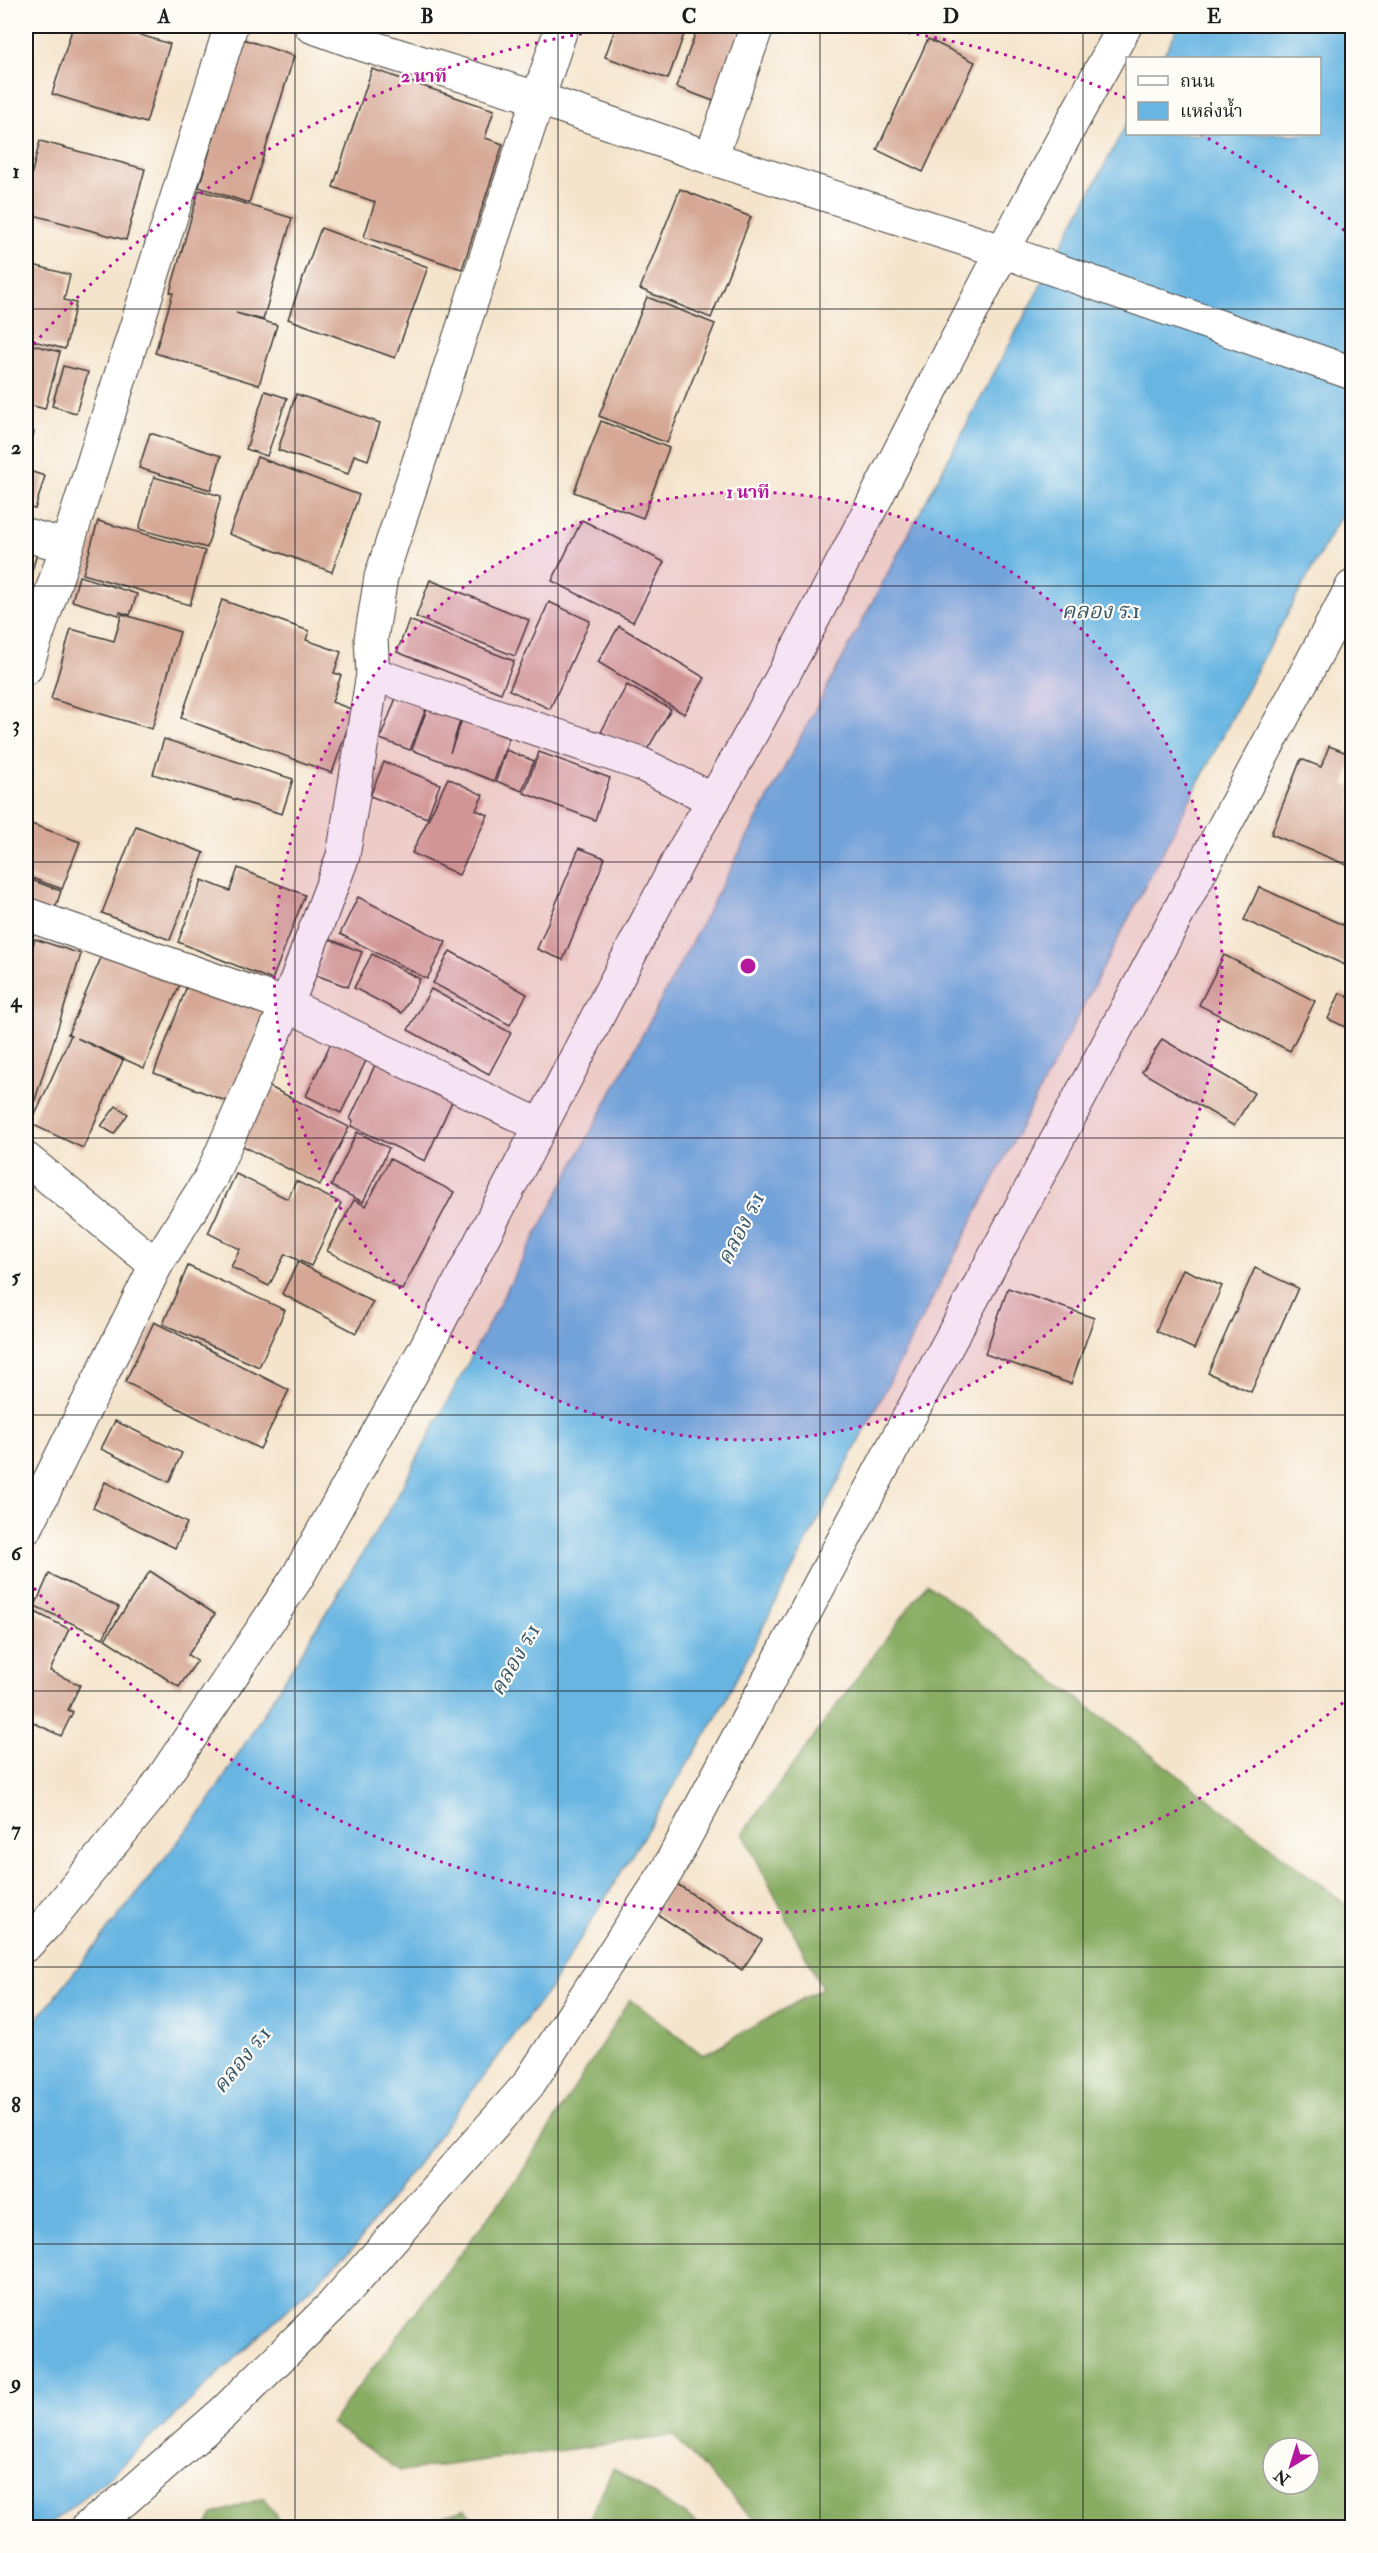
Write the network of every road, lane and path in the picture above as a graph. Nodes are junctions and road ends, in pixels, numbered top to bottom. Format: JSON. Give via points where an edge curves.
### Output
{"nodes":[{"id":1,"x":231,"y":26,"type":"edge"},
{"id":2,"x":311,"y":26,"type":"edge"},
{"id":3,"x":562,"y":26,"type":"edge"},
{"id":4,"x":757,"y":26,"type":"edge"},
{"id":5,"x":1125,"y":26,"type":"edge"},
{"id":6,"x":537,"y":98,"type":"junction"},
{"id":7,"x":711,"y":158,"type":"junction"},
{"id":8,"x":1002,"y":251,"type":"junction"},
{"id":9,"x":1353,"y":373,"type":"edge"},
{"id":10,"x":26,"y":535,"type":"edge"},
{"id":11,"x":67,"y":546,"type":"junction"},
{"id":12,"x":1353,"y":587,"type":"edge"},
{"id":13,"x":26,"y":668,"type":"edge"},
{"id":14,"x":373,"y":674,"type":"junction"},
{"id":15,"x":714,"y":800,"type":"junction"},
{"id":16,"x":26,"y":914,"type":"edge"},
{"id":17,"x":287,"y":1005,"type":"junction"},
{"id":18,"x":541,"y":1126,"type":"junction"},
{"id":19,"x":26,"y":1159,"type":"edge"},
{"id":20,"x":156,"y":1265,"type":"junction"},
{"id":21,"x":26,"y":1528,"type":"edge"},
{"id":22,"x":26,"y":1945,"type":"edge"},
{"id":23,"x":87,"y":2528,"type":"edge"}],
"edges":[{"from":1,"to":11,"type":"street"},
{"from":2,"to":6,"type":"street"},
{"from":3,"to":6,"type":"street"},
{"from":4,"to":7,"type":"street"},
{"from":5,"to":8,"type":"street"},
{"from":6,"to":7,"type":"street"},
{"from":6,"to":14,"type":"street","via":[[381,577],[371,639]]},
{"from":7,"to":8,"type":"street"},
{"from":8,"to":9,"type":"street"},
{"from":8,"to":15,"type":"street","via":[[845,557]]},
{"from":10,"to":11,"type":"street"},
{"from":11,"to":13,"type":"street"},
{"from":12,"to":23,"type":"street","via":[[668,1869],[528,2085],[332,2306],[224,2412]]},
{"from":14,"to":15,"type":"street","via":[[641,764]]},
{"from":14,"to":17,"type":"street","via":[[343,856]]},
{"from":15,"to":18,"type":"street","via":[[684,850]]},
{"from":16,"to":17,"type":"street"},
{"from":17,"to":18,"type":"street"},
{"from":17,"to":20,"type":"street","via":[[211,1178]]},
{"from":18,"to":22,"type":"street","via":[[425,1349],[298,1576],[153,1793]]},
{"from":19,"to":20,"type":"street"},
{"from":20,"to":21,"type":"street"}]}
